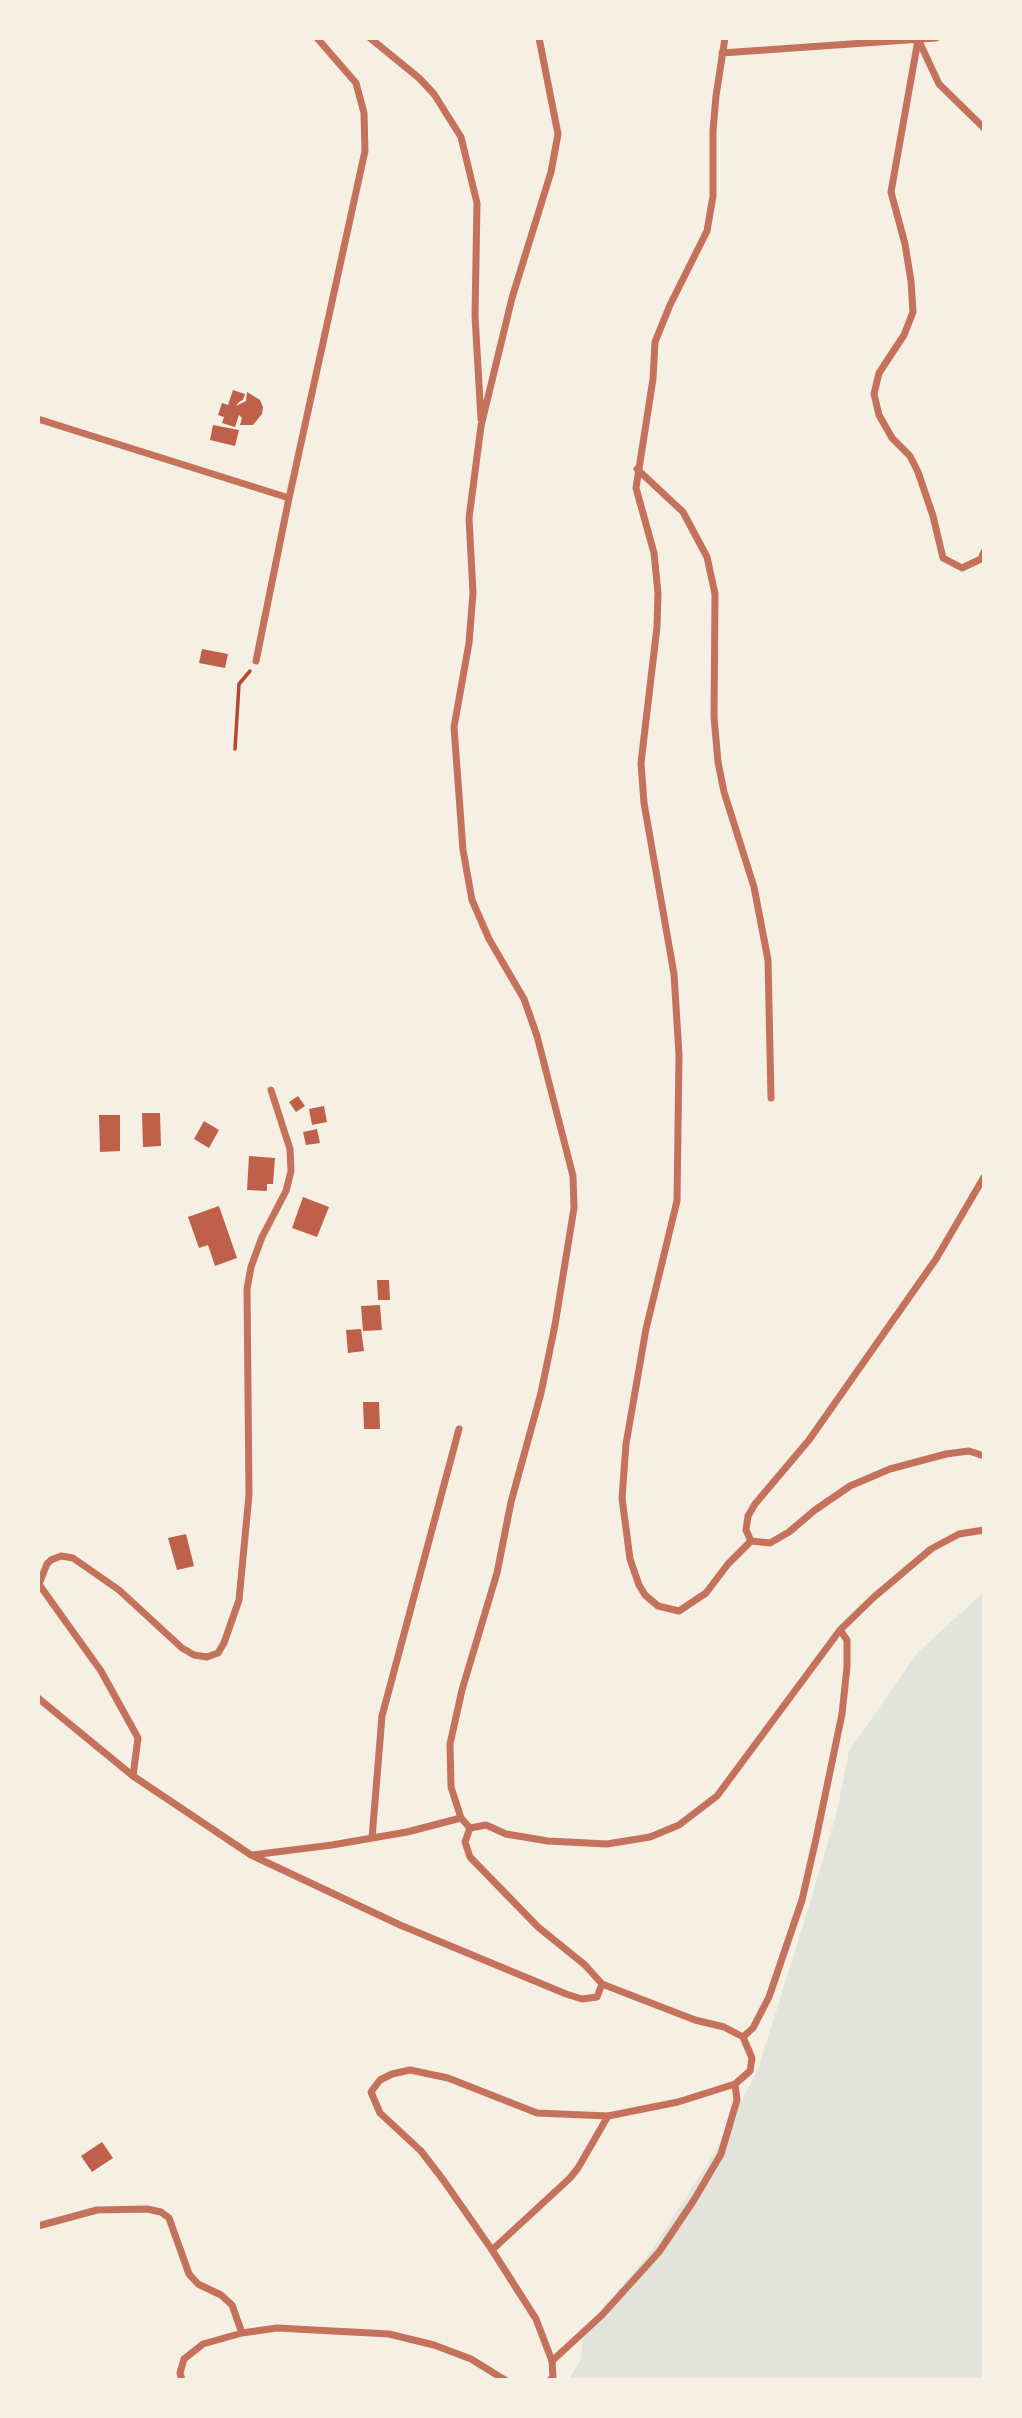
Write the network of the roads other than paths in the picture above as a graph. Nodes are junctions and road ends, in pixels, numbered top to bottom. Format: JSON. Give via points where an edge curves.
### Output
{"nodes":[{"id":1,"x":317,"y":38,"type":"edge"},
{"id":2,"x":370,"y":38,"type":"edge"},
{"id":3,"x":539,"y":38,"type":"edge"},
{"id":4,"x":725,"y":38,"type":"edge"},
{"id":5,"x":936,"y":38,"type":"edge"},
{"id":6,"x":918,"y":39,"type":"edge"},
{"id":7,"x":722,"y":53,"type":"junction"},
{"id":8,"x":984,"y":128,"type":"edge"},
{"id":9,"x":38,"y":419,"type":"edge"},
{"id":10,"x":481,"y":426,"type":"junction"},
{"id":11,"x":637,"y":469,"type":"junction"},
{"id":12,"x":289,"y":498,"type":"junction"},
{"id":13,"x":984,"y":552,"type":"edge"},
{"id":14,"x":256,"y":661,"type":"road end"},
{"id":15,"x":271,"y":1090,"type":"dead end"},
{"id":16,"x":771,"y":1098,"type":"dead end"},
{"id":17,"x":984,"y":1177,"type":"edge"},
{"id":18,"x":459,"y":1429,"type":"dead end"},
{"id":19,"x":984,"y":1456,"type":"edge"},
{"id":20,"x":984,"y":1530,"type":"edge"},
{"id":21,"x":751,"y":1541,"type":"junction"},
{"id":22,"x":39,"y":1584,"type":"edge"},
{"id":23,"x":840,"y":1630,"type":"junction"},
{"id":24,"x":38,"y":1698,"type":"edge"},
{"id":25,"x":133,"y":1776,"type":"junction"},
{"id":26,"x":461,"y":1818,"type":"junction"},
{"id":27,"x":470,"y":1828,"type":"junction"},
{"id":28,"x":372,"y":1838,"type":"junction"},
{"id":29,"x":251,"y":1855,"type":"junction"},
{"id":30,"x":601,"y":1984,"type":"junction"},
{"id":31,"x":743,"y":2037,"type":"junction"},
{"id":32,"x":735,"y":2084,"type":"junction"},
{"id":33,"x":608,"y":2116,"type":"junction"},
{"id":34,"x":38,"y":2226,"type":"edge"},
{"id":35,"x":492,"y":2250,"type":"junction"},
{"id":36,"x":242,"y":2333,"type":"junction"},
{"id":37,"x":552,"y":2361,"type":"junction"},
{"id":38,"x":182,"y":2379,"type":"edge"},
{"id":39,"x":505,"y":2379,"type":"edge"},
{"id":40,"x":551,"y":2379,"type":"edge"}],
"edges":[{"from":1,"to":12,"type":"street","via":[[356,83],[364,113],[365,151]]},
{"from":2,"to":10,"type":"street","via":[[433,94],[451,117],[464,146],[477,203],[475,316]]},
{"from":3,"to":10,"type":"street","via":[[558,134]]},
{"from":4,"to":7,"type":"street"},
{"from":5,"to":6,"type":"street"},
{"from":6,"to":7,"type":"street"},
{"from":6,"to":8,"type":"street","via":[[939,83]]},
{"from":6,"to":13,"type":"street","via":[[891,192],[905,244],[913,312],[904,335],[878,373],[874,394],[879,415],[918,472],[943,558],[962,568],[981,559]]},
{"from":7,"to":11,"type":"street","via":[[707,231],[655,342]]},
{"from":9,"to":12,"type":"street"},
{"from":10,"to":26,"type":"street","via":[[469,518],[473,593],[469,643],[454,727],[463,850],[472,900],[524,999],[537,1036],[573,1176],[574,1208],[541,1393],[450,1744],[451,1787]]},
{"from":11,"to":16,"type":"street","via":[[683,512],[707,557],[715,594],[718,762],[754,887],[768,960]]},
{"from":11,"to":21,"type":"street","via":[[636,488],[654,553],[658,593],[641,763],[674,974],[679,1055],[677,1200],[641,1354],[622,1498],[630,1559],[639,1585],[658,1606],[679,1611],[706,1593]]},
{"from":12,"to":14,"type":"street"},
{"from":15,"to":22,"type":"street","via":[[290,1149],[291,1171],[258,1247],[247,1289],[247,1533],[239,1600],[224,1643],[218,1653],[194,1655],[73,1558],[51,1560]]},
{"from":17,"to":21,"type":"street","via":[[936,1259],[869,1357],[755,1504],[746,1530]]},
{"from":18,"to":28,"type":"street","via":[[382,1716]]},
{"from":19,"to":21,"type":"street","via":[[957,1452],[890,1469],[850,1486],[770,1542]]},
{"from":20,"to":23,"type":"street","via":[[959,1534],[931,1549]]},
{"from":22,"to":25,"type":"street","via":[[101,1671],[138,1738]]},
{"from":23,"to":27,"type":"street","via":[[717,1796],[679,1825],[650,1838],[607,1844],[548,1841],[506,1834],[486,1825]]},
{"from":23,"to":31,"type":"street","via":[[846,1640],[847,1667],[842,1714],[814,1851],[769,1997]]},
{"from":24,"to":25,"type":"street"},
{"from":25,"to":29,"type":"street"},
{"from":26,"to":27,"type":"street"},
{"from":26,"to":28,"type":"street"},
{"from":27,"to":30,"type":"street","via":[[465,1842],[470,1857]]},
{"from":28,"to":29,"type":"street"},
{"from":29,"to":30,"type":"street","via":[[400,1925],[566,1994],[597,1997]]},
{"from":30,"to":31,"type":"street"},
{"from":31,"to":32,"type":"street","via":[[752,2058],[750,2071]]},
{"from":32,"to":33,"type":"street","via":[[678,2102]]},
{"from":32,"to":37,"type":"street","via":[[737,2100],[721,2154],[694,2200],[659,2252]]},
{"from":33,"to":35,"type":"street","via":[[578,2168]]},
{"from":33,"to":35,"type":"street","via":[[537,2113],[448,2078],[410,2070],[380,2080],[371,2092],[380,2113],[421,2151]]},
{"from":34,"to":36,"type":"street","via":[[97,2210],[161,2213],[169,2218],[189,2274],[232,2305]]},
{"from":35,"to":37,"type":"street","via":[[536,2319]]},
{"from":36,"to":38,"type":"street","via":[[203,2344],[184,2359]]},
{"from":36,"to":39,"type":"street","via":[[277,2328],[389,2334],[435,2344]]},
{"from":37,"to":40,"type":"street"}]}
